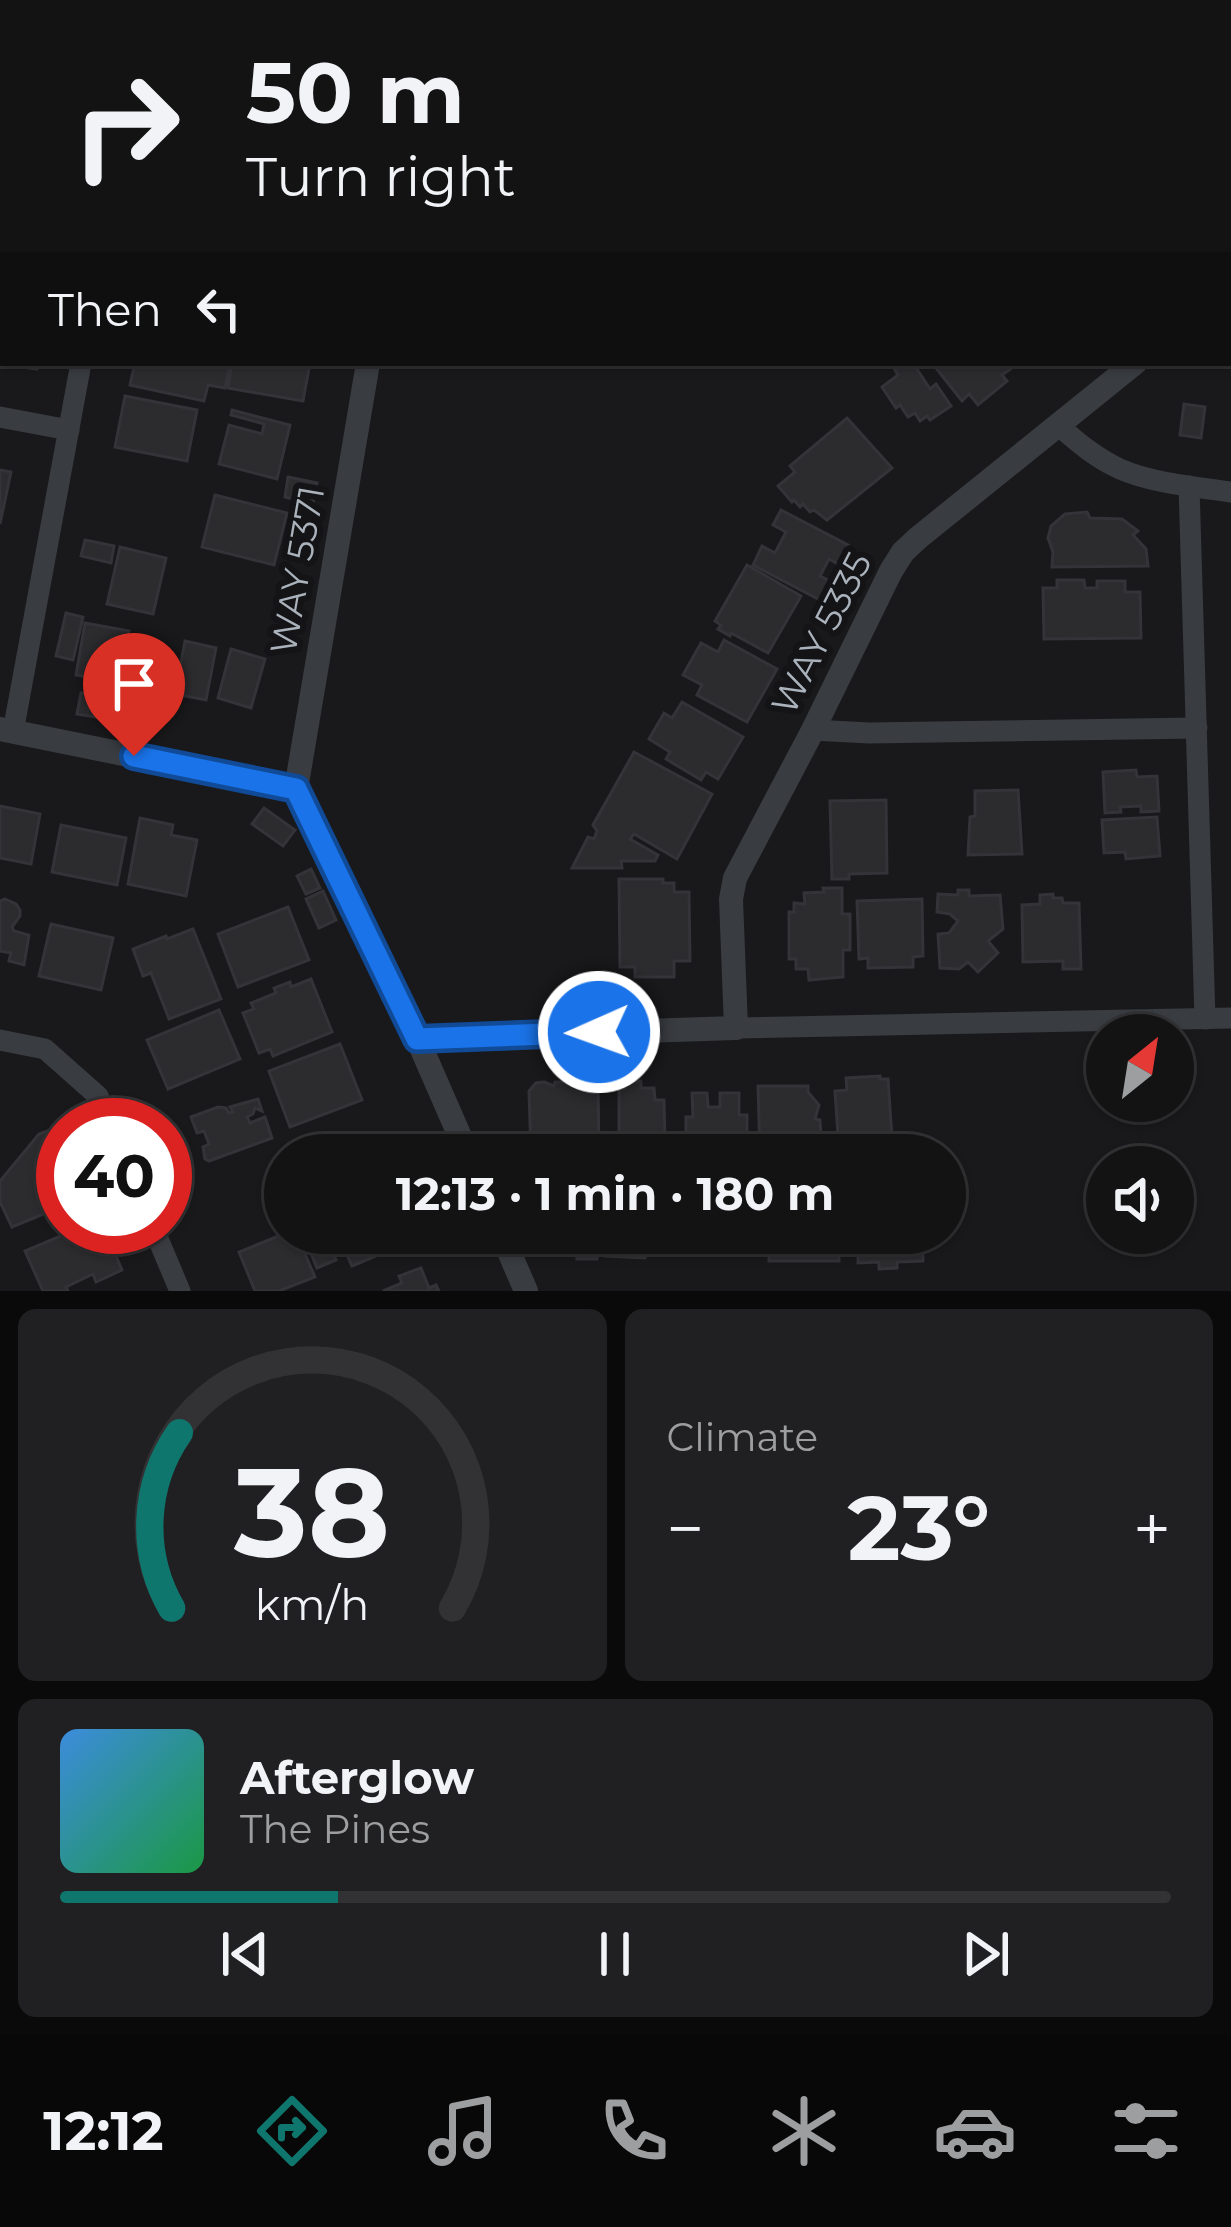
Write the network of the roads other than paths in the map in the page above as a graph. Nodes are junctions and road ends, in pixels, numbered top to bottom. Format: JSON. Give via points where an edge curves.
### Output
{"nodes":[{"id":1,"x":80,"y":366,"type":"edge"},
{"id":2,"x":367,"y":366,"type":"edge"},
{"id":3,"x":1131,"y":366,"type":"edge"},
{"id":4,"x":0,"y":417,"type":"edge"},
{"id":5,"x":1058,"y":425,"type":"junction"},
{"id":6,"x":69,"y":430,"type":"junction"},
{"id":7,"x":1189,"y":486,"type":"junction"},
{"id":8,"x":1231,"y":492,"type":"edge"},
{"id":9,"x":1197,"y":728,"type":"junction"},
{"id":10,"x":813,"y":730,"type":"junction"},
{"id":11,"x":6,"y":731,"type":"edge"},
{"id":12,"x":296,"y":789,"type":"junction"},
{"id":13,"x":1231,"y":1018,"type":"edge"},
{"id":14,"x":1205,"y":1019,"type":"junction"},
{"id":15,"x":736,"y":1028,"type":"junction"},
{"id":16,"x":417,"y":1039,"type":"junction"},
{"id":17,"x":0,"y":1040,"type":"edge"},
{"id":18,"x":99,"y":1098,"type":"edge"},
{"id":19,"x":459,"y":1134,"type":"edge"},
{"id":20,"x":165,"y":1254,"type":"edge"},
{"id":21,"x":510,"y":1254,"type":"edge"},
{"id":22,"x":181,"y":1291,"type":"edge"},
{"id":23,"x":526,"y":1291,"type":"edge"}],
"edges":[{"from":1,"to":6,"type":"street"},
{"from":2,"to":12,"type":"street","name":"WAY 5371"},
{"from":3,"to":5,"type":"street","name":"WAY 5335"},
{"from":4,"to":6,"type":"street"},
{"from":5,"to":7,"type":"street","via":[[1122,470]]},
{"from":5,"to":10,"type":"street","name":"WAY 5335","via":[[903,552]]},
{"from":6,"to":11,"type":"street"},
{"from":7,"to":8,"type":"street"},
{"from":7,"to":9,"type":"street"},
{"from":9,"to":10,"type":"street"},
{"from":9,"to":14,"type":"street"},
{"from":10,"to":15,"type":"street","name":"WAY 5335","via":[[730,899]]},
{"from":11,"to":12,"type":"street"},
{"from":12,"to":16,"type":"street"},
{"from":13,"to":14,"type":"street"},
{"from":14,"to":15,"type":"street"},
{"from":15,"to":16,"type":"street"},
{"from":16,"to":19,"type":"street"},
{"from":17,"to":18,"type":"street","via":[[45,1049]]},
{"from":20,"to":22,"type":"street"},
{"from":21,"to":23,"type":"street"}]}
